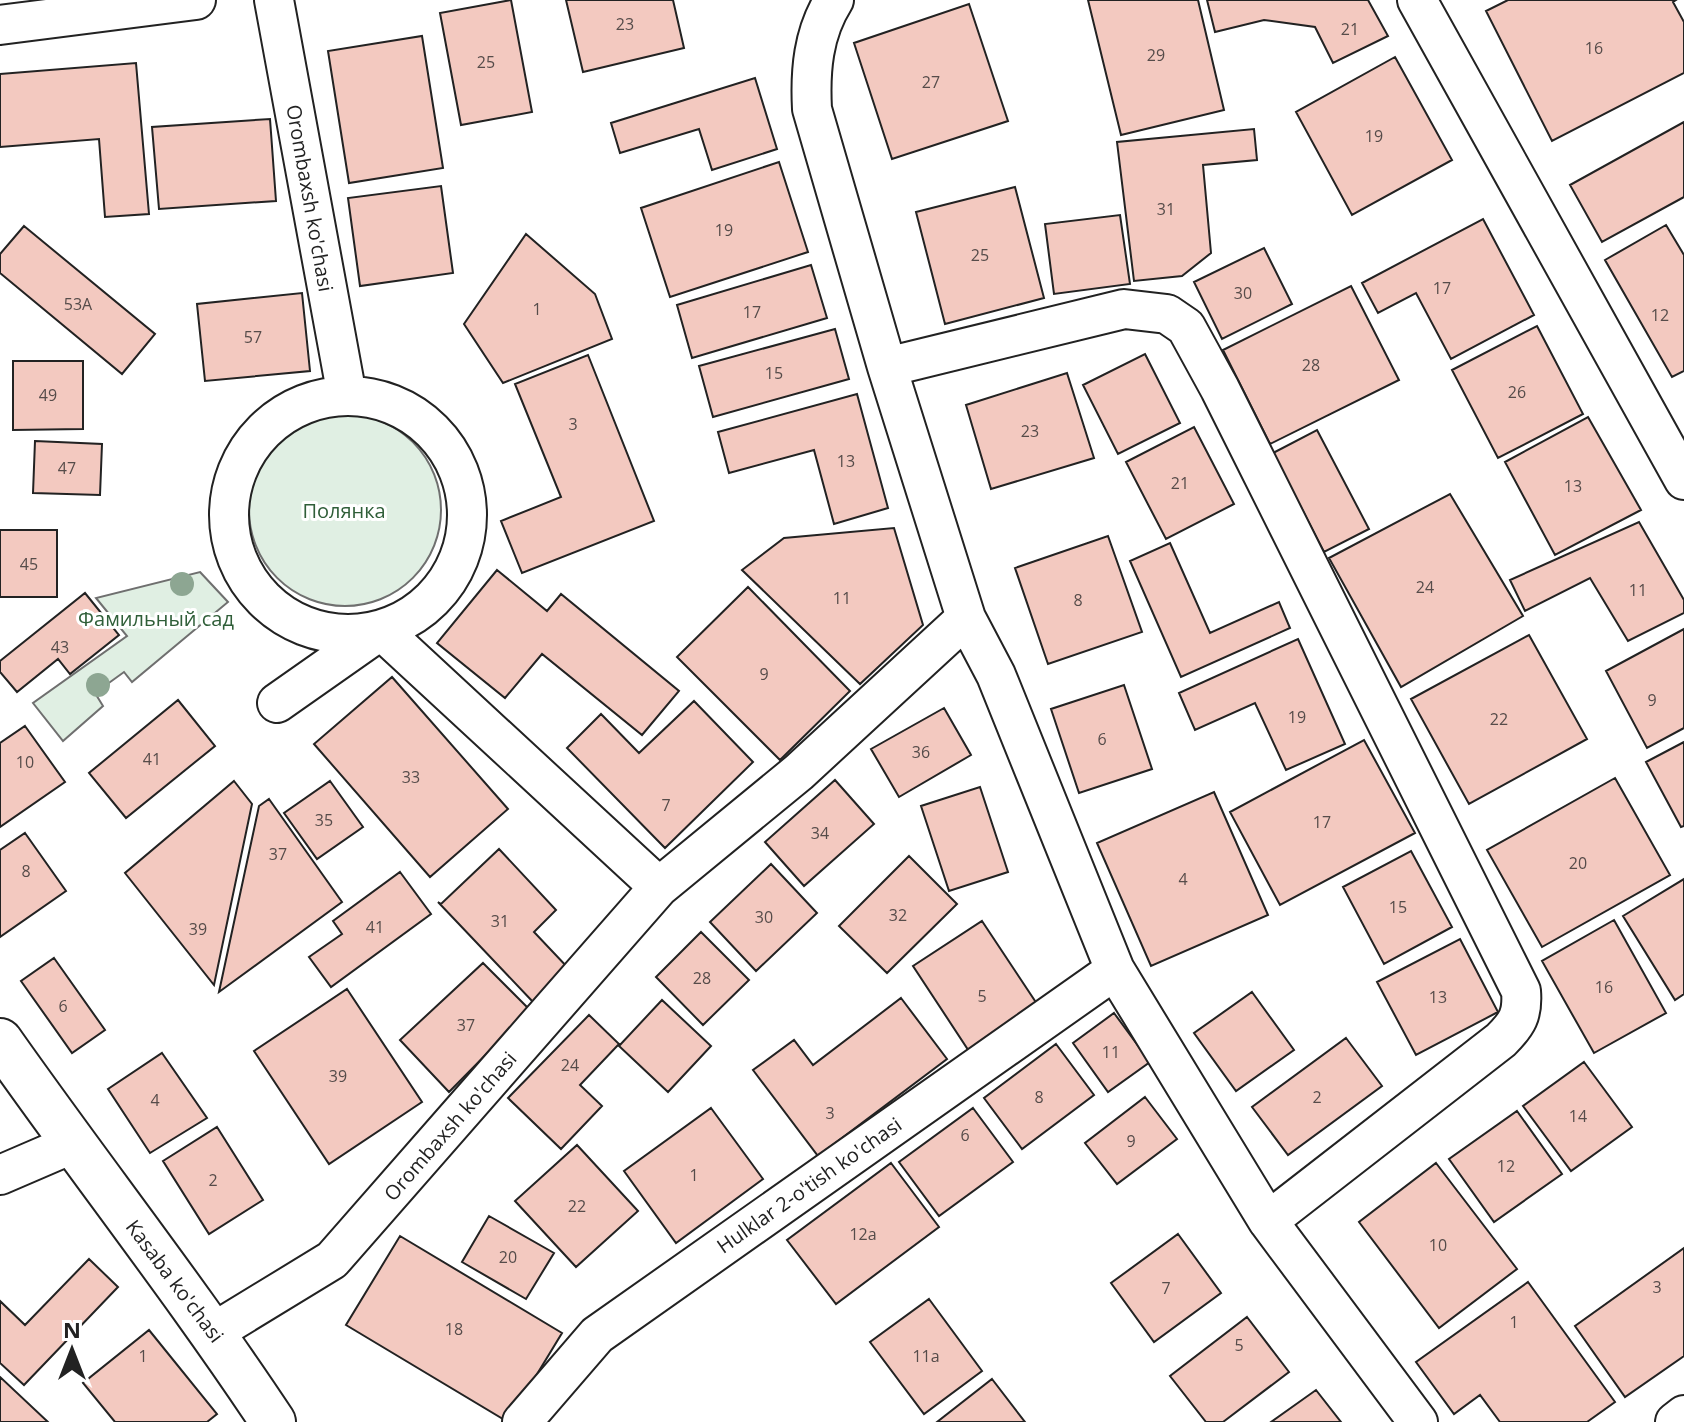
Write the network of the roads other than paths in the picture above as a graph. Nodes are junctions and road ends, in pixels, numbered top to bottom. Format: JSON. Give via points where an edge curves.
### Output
{"nodes":[{"id":1,"x":196,"y":0,"type":"edge"},
{"id":2,"x":274,"y":0,"type":"edge"},
{"id":3,"x":834,"y":0,"type":"edge"},
{"id":4,"x":1417,"y":0,"type":"edge"},
{"id":5,"x":0,"y":25,"type":"edge"},
{"id":6,"x":887,"y":367,"type":"junction"},
{"id":7,"x":347,"y":396,"type":"junction"},
{"id":8,"x":1684,"y":480,"type":"edge"},
{"id":9,"x":966,"y":618,"type":"junction"},
{"id":10,"x":381,"y":630,"type":"junction"},
{"id":11,"x":277,"y":703,"type":"dead end"},
{"id":12,"x":659,"y":887,"type":"junction"},
{"id":13,"x":1115,"y":970,"type":"junction"},
{"id":14,"x":0,"y":1041,"type":"edge"},
{"id":15,"x":72,"y":1144,"type":"junction"},
{"id":16,"x":0,"y":1175,"type":"edge"},
{"id":17,"x":1268,"y":1221,"type":"junction"},
{"id":18,"x":214,"y":1332,"type":"junction"},
{"id":19,"x":1684,"y":1415,"type":"edge"},
{"id":20,"x":273,"y":1422,"type":"edge"},
{"id":21,"x":522,"y":1422,"type":"edge"},
{"id":22,"x":1418,"y":1422,"type":"edge"},
{"id":23,"x":1675,"y":1422,"type":"edge"}],
"edges":[{"from":1,"to":5,"type":"street"},
{"from":2,"to":7,"type":"street","name":"Orombaxsh ko'chasi"},
{"from":3,"to":6,"type":"street","via":[[816,40],[810,74],[812,109]]},
{"from":4,"to":8,"type":"street"},
{"from":6,"to":9,"type":"street"},
{"from":6,"to":17,"type":"street","via":[[1124,309],[1167,314],[1186,327],[1521,991],[1516,1025],[1501,1040]]},
{"from":7,"to":10,"type":"street","via":[[380,400],[412,414],[438,437],[456,465],[466,498],[466,532],[457,565],[445,584],[412,616]]},
{"from":7,"to":10,"type":"street","via":[[306,403],[271,423],[245,454],[230,492],[229,533],[241,572],[267,604],[301,625],[341,635]]},
{"from":9,"to":12,"type":"street","name":"Orombaxsh ko'chasi","via":[[799,772]]},
{"from":9,"to":13,"type":"street","via":[[996,675]]},
{"from":10,"to":11,"type":"street"},
{"from":10,"to":12,"type":"street"},
{"from":12,"to":18,"type":"street","name":"Orombaxsh ko'chasi","via":[[332,1260]]},
{"from":13,"to":17,"type":"street"},
{"from":13,"to":21,"type":"street","name":"Hulklar 2-o'tish ko'chasi","via":[[597,1335]]},
{"from":14,"to":15,"type":"street","name":"Kasaba ko'chasi"},
{"from":15,"to":16,"type":"street"},
{"from":15,"to":18,"type":"street","name":"Kasaba ko'chasi"},
{"from":17,"to":22,"type":"street"},
{"from":18,"to":20,"type":"street","name":"Kasaba ko'chasi"},
{"from":19,"to":23,"type":"street"}]}
